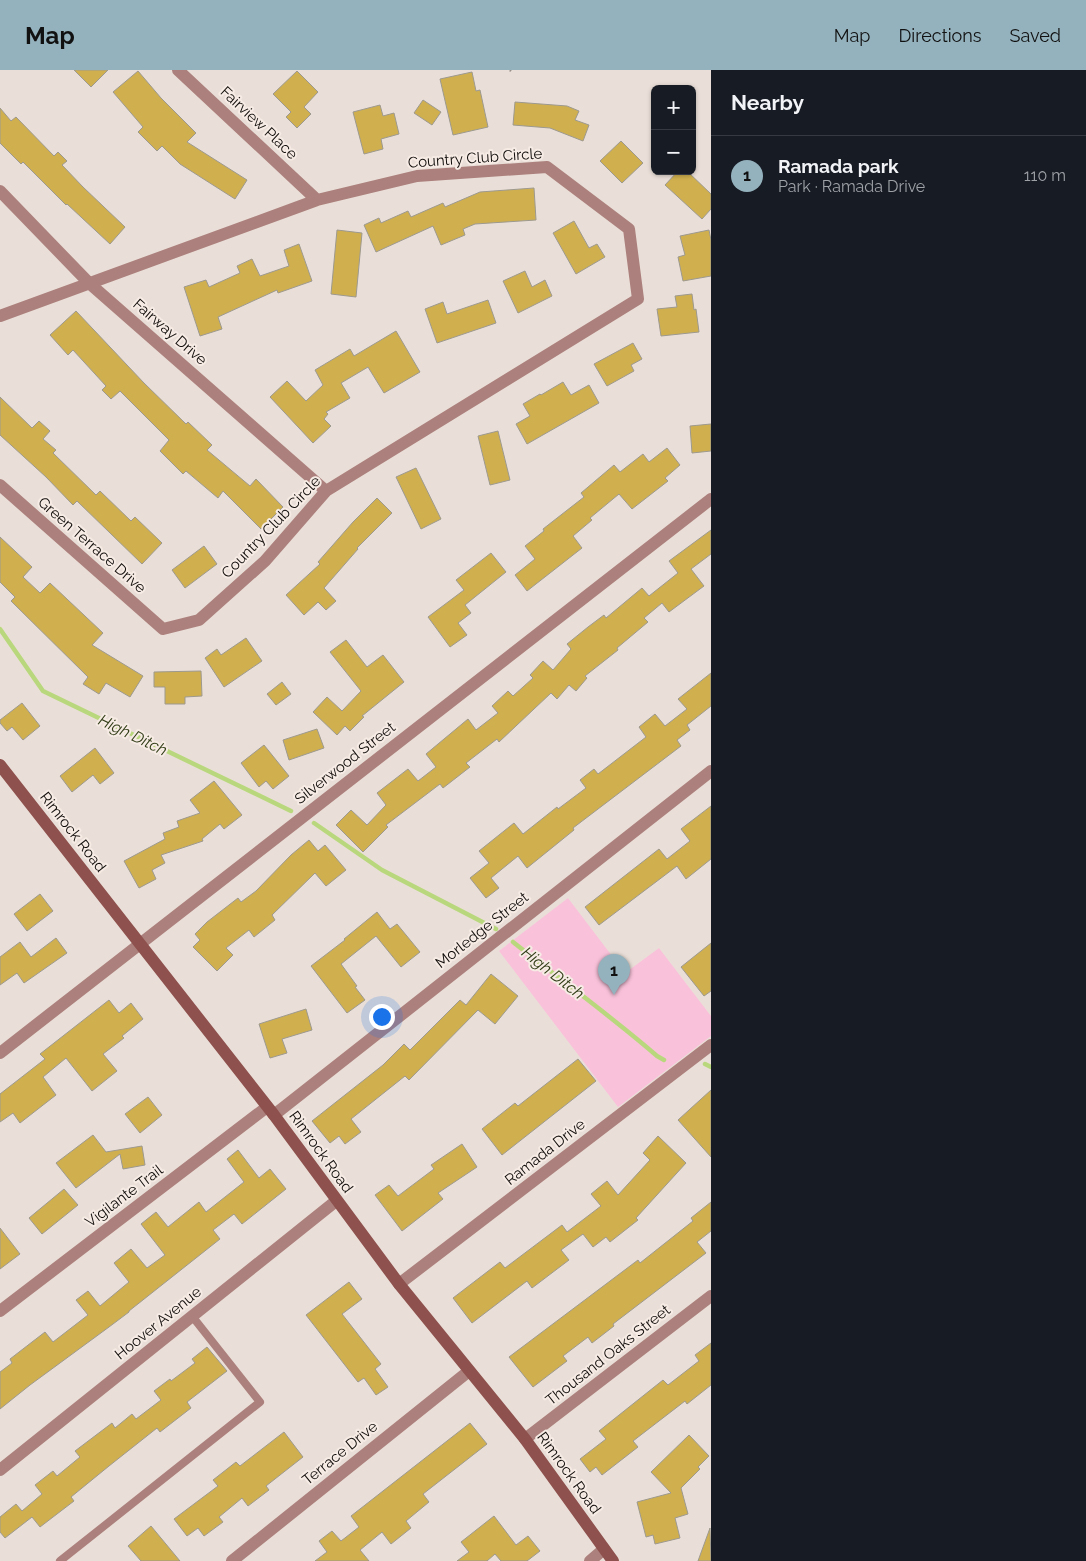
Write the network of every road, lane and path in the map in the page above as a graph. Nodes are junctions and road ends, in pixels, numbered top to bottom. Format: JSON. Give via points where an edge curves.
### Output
{"nodes":[{"id":1,"x":178,"y":70,"type":"edge"},
{"id":2,"x":0,"y":191,"type":"edge"},
{"id":3,"x":316,"y":200,"type":"junction"},
{"id":4,"x":89,"y":283,"type":"junction"},
{"id":5,"x":0,"y":316,"type":"edge"},
{"id":6,"x":0,"y":485,"type":"edge"},
{"id":7,"x":326,"y":491,"type":"junction"},
{"id":8,"x":711,"y":499,"type":"edge"},
{"id":9,"x":163,"y":629,"type":"joint"},
{"id":10,"x":0,"y":765,"type":"edge"},
{"id":11,"x":711,"y":771,"type":"edge"},
{"id":12,"x":140,"y":944,"type":"junction"},
{"id":13,"x":711,"y":1045,"type":"edge"},
{"id":14,"x":0,"y":1053,"type":"edge"},
{"id":15,"x":270,"y":1111,"type":"junction"},
{"id":16,"x":336,"y":1201,"type":"junction"},
{"id":17,"x":399,"y":1284,"type":"junction"},
{"id":18,"x":711,"y":1296,"type":"edge"},
{"id":19,"x":0,"y":1311,"type":"edge"},
{"id":20,"x":192,"y":1316,"type":"junction"},
{"id":21,"x":469,"y":1371,"type":"junction"},
{"id":22,"x":525,"y":1439,"type":"junction"},
{"id":23,"x":0,"y":1470,"type":"edge"},
{"id":24,"x":604,"y":1549,"type":"junction"},
{"id":25,"x":60,"y":1561,"type":"edge"},
{"id":26,"x":232,"y":1561,"type":"edge"},
{"id":27,"x":590,"y":1561,"type":"edge"},
{"id":28,"x":613,"y":1561,"type":"edge"}],
"edges":[{"from":1,"to":3,"type":"street","name":"Fairview Place"},
{"from":2,"to":4,"type":"street","name":"Fairway Drive"},
{"from":3,"to":4,"type":"street","name":"Country Club Circle"},
{"from":3,"to":7,"type":"street","name":"Country Club Circle","via":[[417,176],[547,168],[629,229],[638,299]]},
{"from":4,"to":5,"type":"street","name":"Country Club Circle"},
{"from":4,"to":7,"type":"street","name":"Fairway Drive"},
{"from":6,"to":9,"type":"street","name":"Green Terrace Drive"},
{"from":7,"to":9,"type":"street","name":"Country Club Circle","via":[[265,561],[199,620]]},
{"from":8,"to":12,"type":"street","name":"Silverwood Street"},
{"from":10,"to":12,"type":"main road","name":"Rimrock Road"},
{"from":11,"to":15,"type":"street","name":"Morledge Street"},
{"from":12,"to":14,"type":"street","name":"Silverwood Street"},
{"from":12,"to":15,"type":"main road","name":"Rimrock Road"},
{"from":13,"to":17,"type":"street","name":"Ramada Drive"},
{"from":15,"to":16,"type":"main road","name":"Rimrock Road"},
{"from":15,"to":19,"type":"street","name":"Vigilante Trail"},
{"from":16,"to":17,"type":"main road","name":"Rimrock Road"},
{"from":16,"to":20,"type":"street","name":"Hoover Avenue"},
{"from":17,"to":21,"type":"main road","name":"Rimrock Road"},
{"from":18,"to":22,"type":"street","name":"Thousand Oaks Street"},
{"from":20,"to":23,"type":"street","name":"Hoover Avenue"},
{"from":20,"to":25,"type":"lane","via":[[260,1402]]},
{"from":21,"to":22,"type":"main road","name":"Rimrock Road"},
{"from":21,"to":26,"type":"street","name":"Terrace Drive"},
{"from":22,"to":24,"type":"main road","name":"Rimrock Road"},
{"from":24,"to":27,"type":"street"},
{"from":24,"to":28,"type":"main road","name":"Rimrock Road"}]}
